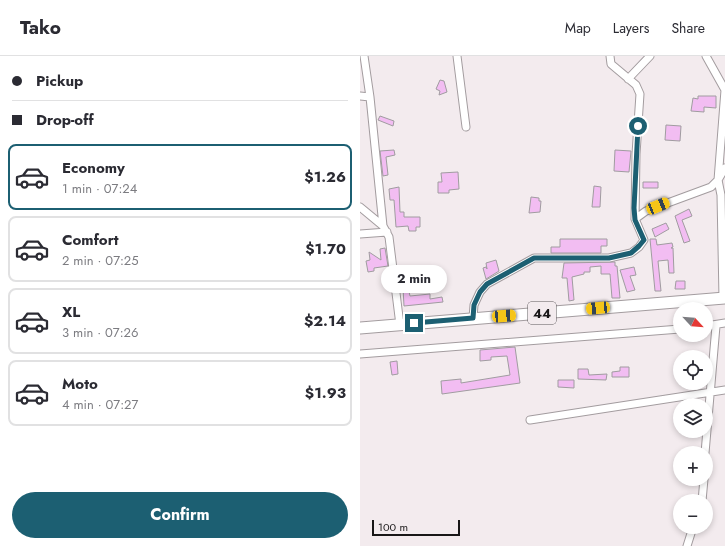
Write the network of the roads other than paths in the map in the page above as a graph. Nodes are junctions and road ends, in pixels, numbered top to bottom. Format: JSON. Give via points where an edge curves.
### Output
{"nodes":[{"id":1,"x":364,"y":56,"type":"edge"},
{"id":2,"x":457,"y":56,"type":"edge"},
{"id":3,"x":610,"y":56,"type":"edge"},
{"id":4,"x":650,"y":56,"type":"edge"},
{"id":5,"x":706,"y":56,"type":"edge"},
{"id":6,"x":628,"y":79,"type":"junction"},
{"id":7,"x":360,"y":96,"type":"edge"},
{"id":8,"x":370,"y":96,"type":"junction"},
{"id":9,"x":724,"y":113,"type":"edge"},
{"id":10,"x":466,"y":127,"type":"dead end"},
{"id":11,"x":725,"y":168,"type":"edge"},
{"id":12,"x":718,"y":180,"type":"junction"},
{"id":13,"x":723,"y":195,"type":"edge"},
{"id":14,"x":360,"y":207,"type":"edge"},
{"id":15,"x":635,"y":220,"type":"junction"},
{"id":16,"x":385,"y":229,"type":"junction"},
{"id":17,"x":360,"y":234,"type":"edge"},
{"id":18,"x":724,"y":298,"type":"edge"},
{"id":19,"x":473,"y":318,"type":"junction"},
{"id":20,"x":725,"y":323,"type":"edge"},
{"id":21,"x":400,"y":325,"type":"junction"},
{"id":22,"x":716,"y":326,"type":"joint"},
{"id":23,"x":360,"y":328,"type":"edge"},
{"id":24,"x":673,"y":329,"type":"edge"},
{"id":25,"x":360,"y":354,"type":"edge"},
{"id":26,"x":725,"y":390,"type":"edge"},
{"id":27,"x":710,"y":392,"type":"junction"},
{"id":28,"x":530,"y":420,"type":"dead end"},
{"id":29,"x":706,"y":446,"type":"edge"},
{"id":30,"x":691,"y":534,"type":"edge"},
{"id":31,"x":687,"y":546,"type":"edge"}],
"edges":[{"from":1,"to":8,"type":"street"},
{"from":2,"to":10,"type":"street"},
{"from":3,"to":6,"type":"street","via":[[611,64]]},
{"from":4,"to":6,"type":"street"},
{"from":5,"to":9,"type":"street","via":[[724,90]]},
{"from":6,"to":15,"type":"street","via":[[636,85],[640,94]]},
{"from":7,"to":8,"type":"street"},
{"from":8,"to":16,"type":"street"},
{"from":9,"to":12,"type":"street"},
{"from":11,"to":12,"type":"street"},
{"from":12,"to":13,"type":"street"},
{"from":12,"to":15,"type":"street","via":[[711,186],[646,211]]},
{"from":13,"to":18,"type":"street"},
{"from":14,"to":16,"type":"street"},
{"from":15,"to":19,"type":"street","via":[[644,240],[631,253],[609,258],[534,258],[487,284],[474,305]]},
{"from":16,"to":17,"type":"street"},
{"from":16,"to":21,"type":"street"},
{"from":18,"to":19,"type":"main road","number":"44"},
{"from":19,"to":21,"type":"main road","number":"44"},
{"from":20,"to":22,"type":"street"},
{"from":21,"to":23,"type":"main road","number":"44"},
{"from":22,"to":27,"type":"street"},
{"from":24,"to":25,"type":"street","number":"44"},
{"from":26,"to":27,"type":"street"},
{"from":27,"to":28,"type":"street"},
{"from":27,"to":29,"type":"street"},
{"from":30,"to":31,"type":"street"}]}
